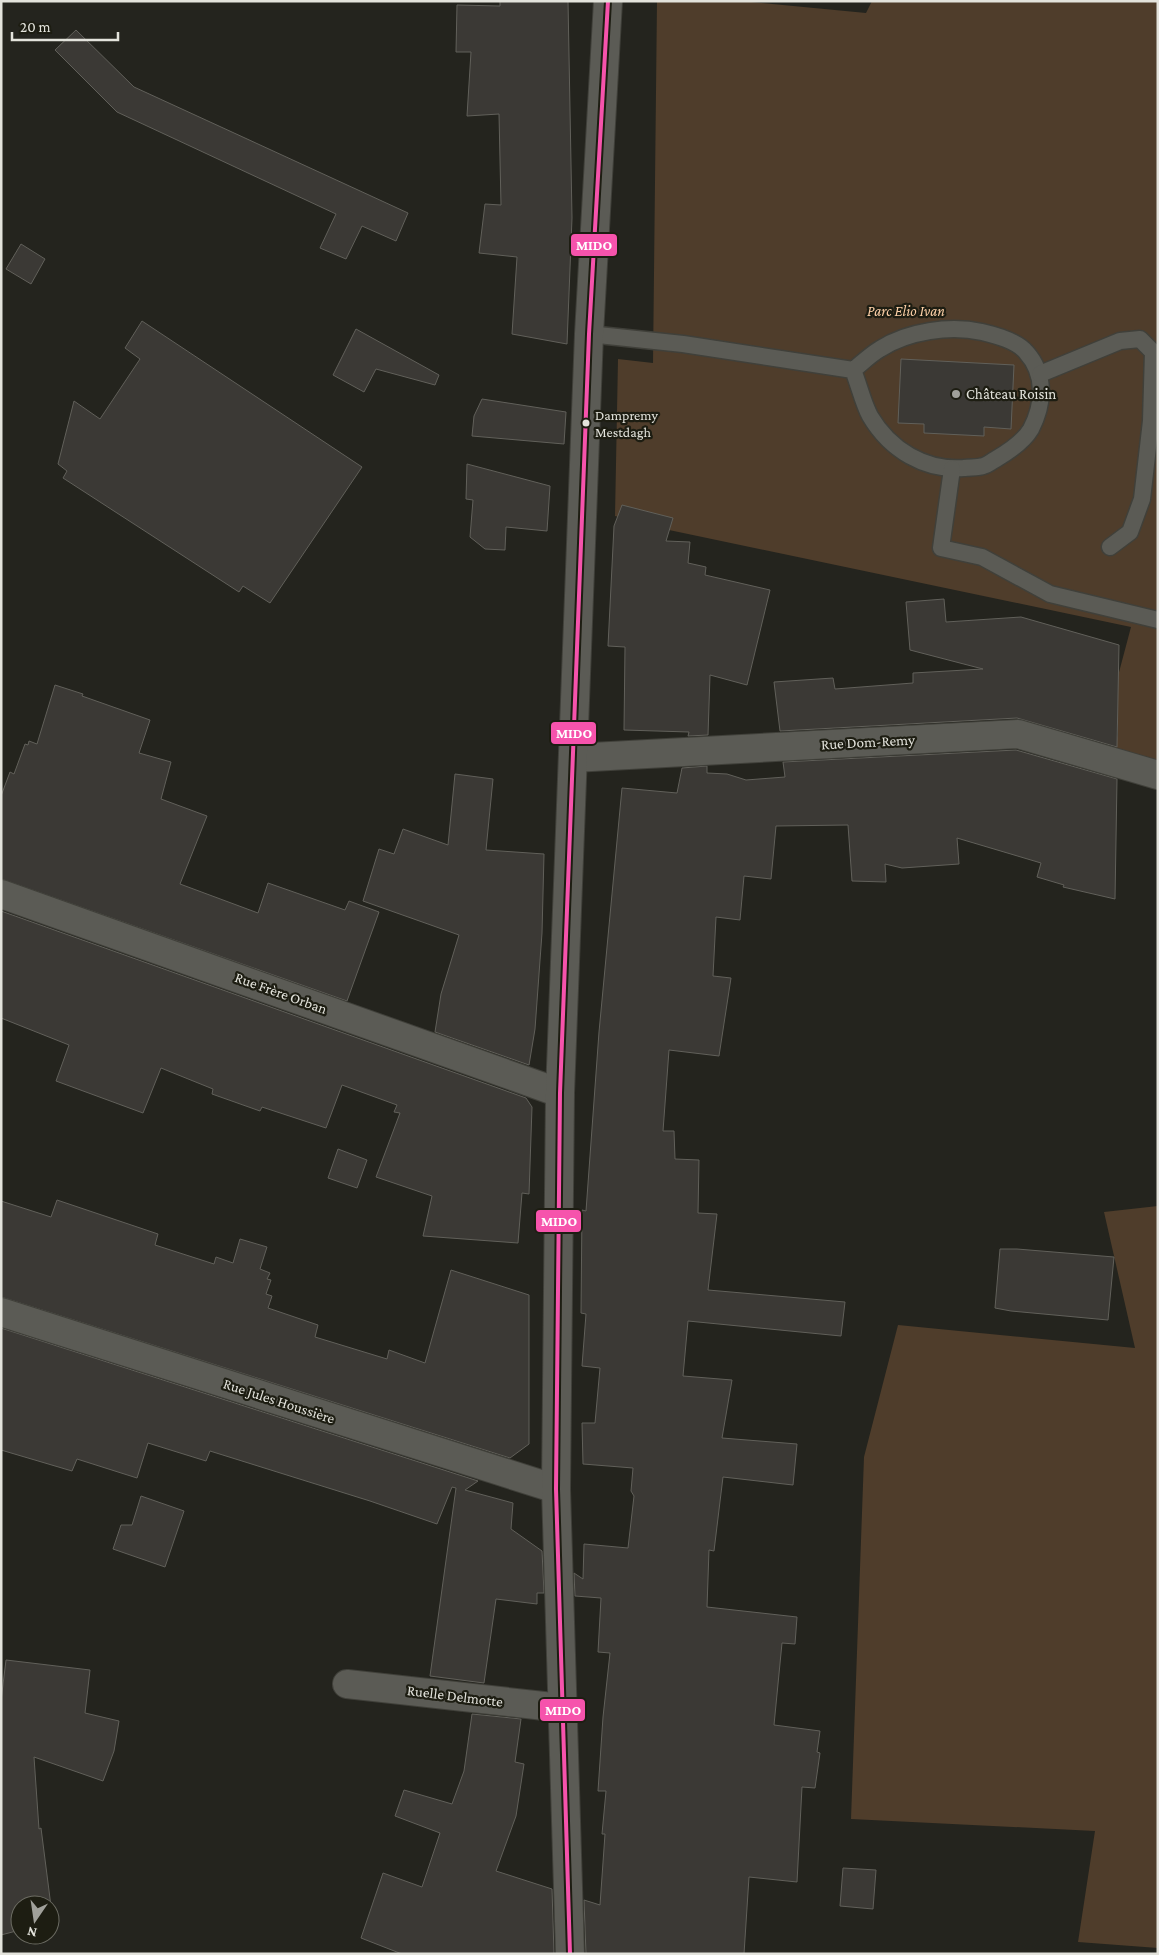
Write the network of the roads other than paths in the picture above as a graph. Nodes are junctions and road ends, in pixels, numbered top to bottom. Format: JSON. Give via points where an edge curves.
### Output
{"nodes":[{"id":1,"x":608,"y":1,"type":"edge"},
{"id":2,"x":589,"y":334,"type":"junction"},
{"id":3,"x":853,"y":370,"type":"junction"},
{"id":4,"x":1040,"y":374,"type":"junction"},
{"id":5,"x":952,"y":469,"type":"junction"},
{"id":6,"x":1110,"y":546,"type":"dead end"},
{"id":7,"x":1158,"y":620,"type":"edge"},
{"id":8,"x":573,"y":758,"type":"junction"},
{"id":9,"x":1158,"y":775,"type":"edge"},
{"id":10,"x":1,"y":894,"type":"edge"},
{"id":11,"x":560,"y":1093,"type":"junction"},
{"id":12,"x":1,"y":1312,"type":"edge"},
{"id":13,"x":556,"y":1489,"type":"junction"},
{"id":14,"x":347,"y":1684,"type":"dead end"},
{"id":15,"x":562,"y":1708,"type":"junction"},
{"id":16,"x":570,"y":1954,"type":"edge"}],
"edges":[{"from":1,"to":2,"type":"street"},
{"from":2,"to":3,"type":"lane","via":[[683,344]]},
{"from":2,"to":8,"type":"street"},
{"from":3,"to":4,"type":"lane","via":[[880,348],[936,329],[972,330],[1001,336],[1026,351]]},
{"from":3,"to":5,"type":"lane","via":[[870,416],[883,434],[901,451],[917,460],[930,466]]},
{"from":4,"to":5,"type":"lane","via":[[1041,400],[1030,431],[1008,452],[984,466]]},
{"from":4,"to":6,"type":"lane","via":[[1120,341],[1140,339],[1153,352],[1151,421],[1142,499],[1130,532]]},
{"from":5,"to":7,"type":"lane","via":[[941,548],[982,557],[1050,594]]},
{"from":8,"to":9,"type":"street","name":"Rue Dom-Remy","via":[[1018,734]]},
{"from":8,"to":11,"type":"street"},
{"from":10,"to":11,"type":"street","name":"Rue Frère Orban"},
{"from":11,"to":13,"type":"street"},
{"from":12,"to":13,"type":"street","name":"Rue Jules Houssière"},
{"from":13,"to":15,"type":"street"},
{"from":14,"to":15,"type":"street","name":"Ruelle Delmotte"},
{"from":15,"to":16,"type":"street"}]}
